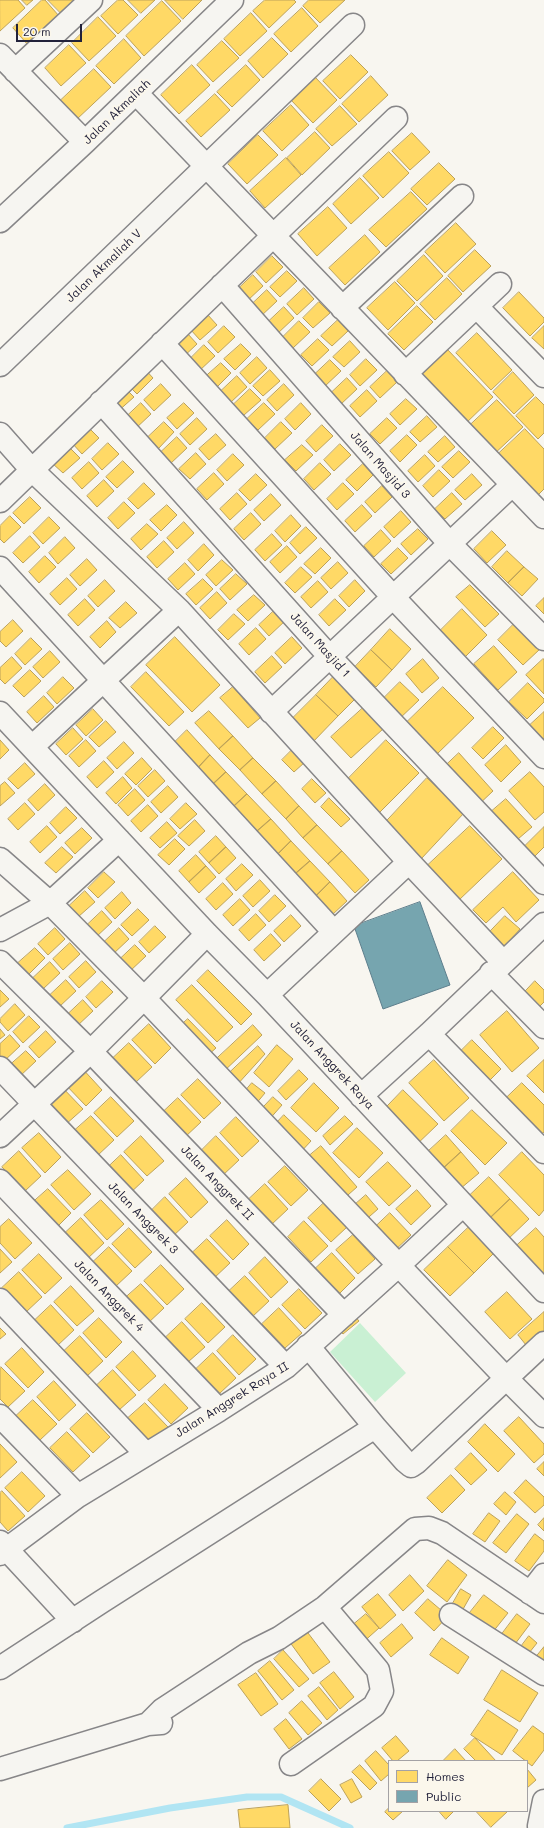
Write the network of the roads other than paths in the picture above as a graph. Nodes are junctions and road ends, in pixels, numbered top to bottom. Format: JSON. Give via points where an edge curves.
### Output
{"nodes":[{"id":1,"x":91,"y":0,"type":"edge"},
{"id":2,"x":232,"y":0,"type":"edge"},
{"id":3,"x":353,"y":25,"type":"dead end"},
{"id":4,"x":0,"y":55,"type":"edge"},
{"id":5,"x":15,"y":71,"type":"junction"},
{"id":6,"x":136,"y":94,"type":"junction"},
{"id":7,"x":396,"y":118,"type":"dead end"},
{"id":8,"x":85,"y":142,"type":"junction"},
{"id":9,"x":208,"y":166,"type":"junction"},
{"id":10,"x":462,"y":196,"type":"dead end"},
{"id":11,"x":0,"y":221,"type":"edge"},
{"id":12,"x":274,"y":234,"type":"junction"},
{"id":13,"x":500,"y":284,"type":"dead end"},
{"id":14,"x":222,"y":285,"type":"junction"},
{"id":15,"x":477,"y":307,"type":"junction"},
{"id":16,"x":342,"y":308,"type":"junction"},
{"id":17,"x":162,"y":343,"type":"junction"},
{"id":18,"x":0,"y":365,"type":"edge"},
{"id":19,"x":405,"y":374,"type":"junction"},
{"id":20,"x":544,"y":376,"type":"edge"},
{"id":21,"x":101,"y":402,"type":"junction"},
{"id":22,"x":0,"y":434,"type":"edge"},
{"id":23,"x":31,"y":469,"type":"junction"},
{"id":24,"x":512,"y":485,"type":"junction"},
{"id":25,"x":0,"y":501,"type":"edge"},
{"id":26,"x":544,"y":516,"type":"edge"},
{"id":27,"x":449,"y":543,"type":"junction"},
{"id":28,"x":0,"y":568,"type":"edge"},
{"id":29,"x":393,"y":597,"type":"junction"},
{"id":30,"x":179,"y":610,"type":"junction"},
{"id":31,"x":544,"y":639,"type":"edge"},
{"id":32,"x":329,"y":656,"type":"junction"},
{"id":33,"x":104,"y":681,"type":"junction"},
{"id":34,"x":271,"y":712,"type":"junction"},
{"id":35,"x":0,"y":713,"type":"edge"},
{"id":36,"x":32,"y":746,"type":"junction"},
{"id":37,"x":544,"y":757,"type":"edge"},
{"id":38,"x":119,"y":840,"type":"junction"},
{"id":39,"x":0,"y":859,"type":"edge"},
{"id":40,"x":409,"y":862,"type":"junction"},
{"id":41,"x":544,"y":883,"type":"edge"},
{"id":42,"x":50,"y":903,"type":"junction"},
{"id":43,"x":544,"y":924,"type":"edge"},
{"id":44,"x":0,"y":930,"type":"edge"},
{"id":45,"x":334,"y":932,"type":"junction"},
{"id":46,"x":207,"y":934,"type":"junction"},
{"id":47,"x":0,"y":962,"type":"edge"},
{"id":48,"x":497,"y":968,"type":"junction"},
{"id":49,"x":267,"y":995,"type":"junction"},
{"id":50,"x":144,"y":998,"type":"junction"},
{"id":51,"x":544,"y":1028,"type":"edge"},
{"id":52,"x":429,"y":1034,"type":"junction"},
{"id":53,"x":90,"y":1052,"type":"junction"},
{"id":54,"x":0,"y":1068,"type":"edge"},
{"id":55,"x":361,"y":1096,"type":"junction"},
{"id":56,"x":33,"y":1104,"type":"junction"},
{"id":57,"x":0,"y":1136,"type":"edge"},
{"id":58,"x":544,"y":1152,"type":"edge"},
{"id":59,"x":0,"y":1181,"type":"edge"},
{"id":60,"x":462,"y":1206,"type":"junction"},
{"id":61,"x":399,"y":1265,"type":"junction"},
{"id":62,"x":544,"y":1291,"type":"edge"},
{"id":63,"x":0,"y":1300,"type":"edge"},
{"id":64,"x":344,"y":1315,"type":"junction"},
{"id":65,"x":544,"y":1343,"type":"edge"},
{"id":66,"x":308,"y":1346,"type":"junction"},
{"id":67,"x":286,"y":1367,"type":"junction"},
{"id":68,"x":506,"y":1378,"type":"junction"},
{"id":69,"x":219,"y":1410,"type":"junction"},
{"id":70,"x":0,"y":1416,"type":"edge"},
{"id":71,"x":544,"y":1416,"type":"edge"},
{"id":72,"x":375,"y":1427,"type":"junction"},
{"id":73,"x":145,"y":1454,"type":"junction"},
{"id":74,"x":78,"y":1496,"type":"junction"},
{"id":75,"x":2,"y":1548,"type":"edge"},
{"id":76,"x":544,"y":1575,"type":"edge"},
{"id":77,"x":537,"y":1598,"type":"edge"},
{"id":78,"x":325,"y":1607,"type":"junction"},
{"id":79,"x":451,"y":1615,"type":"dead end"},
{"id":80,"x":73,"y":1620,"type":"junction"},
{"id":81,"x":0,"y":1668,"type":"edge"},
{"id":82,"x":544,"y":1674,"type":"edge"},
{"id":83,"x":291,"y":1764,"type":"dead end"},
{"id":84,"x":0,"y":1769,"type":"edge"},
{"id":85,"x":544,"y":1801,"type":"edge"},
{"id":86,"x":540,"y":1826,"type":"dead end"}],
"edges":[{"from":1,"to":5,"type":"street"},
{"from":2,"to":6,"type":"street","name":"Jalan Akmaliah"},
{"from":3,"to":9,"type":"street","name":"Jalan Akmaliah V"},
{"from":4,"to":5,"type":"street"},
{"from":5,"to":8,"type":"street"},
{"from":6,"to":8,"type":"street","name":"Jalan Akmaliah"},
{"from":6,"to":9,"type":"street"},
{"from":7,"to":12,"type":"street"},
{"from":8,"to":11,"type":"street","name":"Jalan Akmaliah"},
{"from":9,"to":12,"type":"street"},
{"from":9,"to":18,"type":"street","name":"Jalan Akmaliah V"},
{"from":10,"to":16,"type":"street"},
{"from":12,"to":14,"type":"street"},
{"from":12,"to":16,"type":"street"},
{"from":13,"to":15,"type":"street"},
{"from":14,"to":17,"type":"street"},
{"from":14,"to":27,"type":"street","name":"Jalan Masjid 3"},
{"from":15,"to":19,"type":"street"},
{"from":15,"to":20,"type":"street"},
{"from":16,"to":19,"type":"street"},
{"from":17,"to":21,"type":"street"},
{"from":17,"to":29,"type":"street"},
{"from":19,"to":24,"type":"street"},
{"from":21,"to":23,"type":"street"},
{"from":21,"to":32,"type":"street","name":"Jalan Masjid 1"},
{"from":22,"to":23,"type":"street"},
{"from":23,"to":25,"type":"street"},
{"from":23,"to":30,"type":"street"},
{"from":24,"to":26,"type":"street"},
{"from":24,"to":27,"type":"street"},
{"from":27,"to":29,"type":"street"},
{"from":27,"to":31,"type":"street","name":"Jalan Masjid 3"},
{"from":28,"to":33,"type":"street"},
{"from":29,"to":32,"type":"street"},
{"from":29,"to":37,"type":"street"},
{"from":30,"to":33,"type":"street"},
{"from":30,"to":34,"type":"street"},
{"from":32,"to":34,"type":"street"},
{"from":32,"to":41,"type":"street","name":"Jalan Masjid 1"},
{"from":33,"to":36,"type":"street"},
{"from":33,"to":45,"type":"street"},
{"from":34,"to":40,"type":"street"},
{"from":35,"to":36,"type":"street","name":"Jalan Anggrek Raya"},
{"from":36,"to":38,"type":"street","name":"Jalan Anggrek Raya"},
{"from":38,"to":42,"type":"street"},
{"from":38,"to":46,"type":"street","name":"Jalan Anggrek Raya"},
{"from":39,"to":42,"type":"street"},
{"from":40,"to":45,"type":"street"},
{"from":40,"to":48,"type":"street"},
{"from":42,"to":44,"type":"street"},
{"from":42,"to":50,"type":"street"},
{"from":43,"to":48,"type":"street"},
{"from":45,"to":49,"type":"street"},
{"from":46,"to":49,"type":"street","name":"Jalan Anggrek Raya"},
{"from":46,"to":50,"type":"street"},
{"from":47,"to":53,"type":"street","name":"Jalan Anggrek II"},
{"from":48,"to":51,"type":"street"},
{"from":48,"to":52,"type":"street"},
{"from":49,"to":55,"type":"street","name":"Jalan Anggrek Raya"},
{"from":50,"to":53,"type":"street"},
{"from":50,"to":61,"type":"street"},
{"from":52,"to":55,"type":"street"},
{"from":52,"to":58,"type":"street"},
{"from":53,"to":56,"type":"street"},
{"from":53,"to":64,"type":"street","name":"Jalan Anggrek II"},
{"from":54,"to":56,"type":"street","name":"Jalan Anggrek 3"},
{"from":55,"to":60,"type":"street","name":"Jalan Anggrek Raya"},
{"from":56,"to":57,"type":"street"},
{"from":56,"to":67,"type":"street","name":"Jalan Anggrek 3"},
{"from":59,"to":69,"type":"street","name":"Jalan Anggrek 4"},
{"from":60,"to":61,"type":"street","name":"Jalan Anggrek Raya II"},
{"from":60,"to":62,"type":"street","name":"Jalan Anggrek Raya"},
{"from":61,"to":64,"type":"street","name":"Jalan Anggrek Raya II"},
{"from":61,"to":68,"type":"street"},
{"from":63,"to":73,"type":"street"},
{"from":64,"to":66,"type":"street","name":"Jalan Anggrek Raya II"},
{"from":65,"to":68,"type":"street"},
{"from":66,"to":67,"type":"street","name":"Jalan Anggrek Raya II"},
{"from":66,"to":72,"type":"street"},
{"from":67,"to":69,"type":"street","name":"Jalan Anggrek Raya II"},
{"from":68,"to":71,"type":"street"},
{"from":68,"to":72,"type":"street","via":[[411,1466]]},
{"from":69,"to":73,"type":"street","name":"Jalan Anggrek Raya II"},
{"from":70,"to":74,"type":"street"},
{"from":72,"to":80,"type":"street"},
{"from":73,"to":74,"type":"street","name":"Jalan Anggrek Raya II"},
{"from":74,"to":75,"type":"street","name":"Jalan Anggrek Raya II"},
{"from":75,"to":80,"type":"street"},
{"from":76,"to":77,"type":"street"},
{"from":77,"to":78,"type":"street","via":[[442,1533],[429,1528],[415,1528]]},
{"from":78,"to":83,"type":"street","via":[[378,1670],[382,1690],[374,1706]]},
{"from":78,"to":84,"type":"street","via":[[162,1710],[148,1724]]},
{"from":79,"to":82,"type":"street"},
{"from":80,"to":81,"type":"street"},
{"from":85,"to":86,"type":"street"}]}
